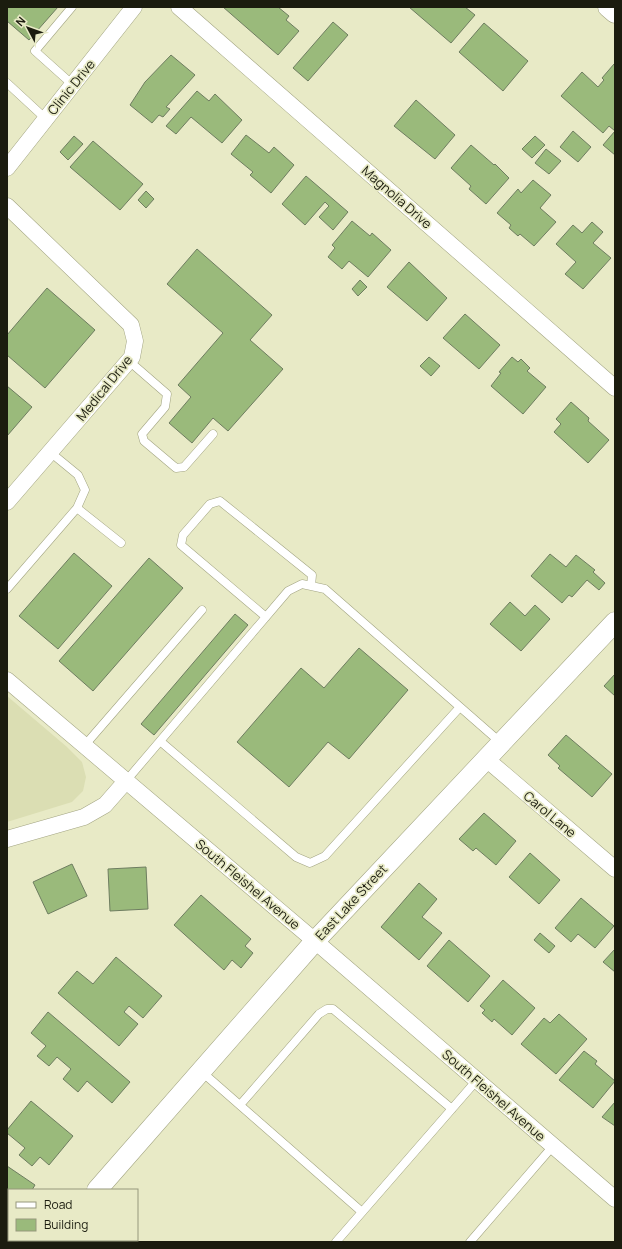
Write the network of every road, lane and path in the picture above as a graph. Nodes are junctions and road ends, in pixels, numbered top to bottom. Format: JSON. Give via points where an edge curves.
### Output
{"nodes":[{"id":1,"x":72,"y":7,"type":"edge"},
{"id":2,"x":134,"y":7,"type":"edge"},
{"id":3,"x":179,"y":7,"type":"edge"},
{"id":4,"x":608,"y":7,"type":"edge"},
{"id":5,"x":615,"y":13,"type":"edge"},
{"id":6,"x":7,"y":83,"type":"edge"},
{"id":7,"x":73,"y":85,"type":"junction"},
{"id":8,"x":46,"y":119,"type":"junction"},
{"id":9,"x":7,"y":168,"type":"edge"},
{"id":10,"x":7,"y":206,"type":"edge"},
{"id":11,"x":129,"y":361,"type":"junction"},
{"id":12,"x":615,"y":388,"type":"edge"},
{"id":13,"x":214,"y":434,"type":"dead end"},
{"id":14,"x":50,"y":452,"type":"junction"},
{"id":15,"x":7,"y":502,"type":"edge"},
{"id":16,"x":77,"y":508,"type":"junction"},
{"id":17,"x":121,"y":544,"type":"dead end"},
{"id":18,"x":311,"y":586,"type":"junction"},
{"id":19,"x":7,"y":589,"type":"edge"},
{"id":20,"x":202,"y":610,"type":"dead end"},
{"id":21,"x":266,"y":616,"type":"junction"},
{"id":22,"x":615,"y":622,"type":"edge"},
{"id":23,"x":7,"y":680,"type":"edge"},
{"id":24,"x":460,"y":707,"type":"junction"},
{"id":25,"x":160,"y":741,"type":"junction"},
{"id":26,"x":500,"y":742,"type":"junction"},
{"id":27,"x":85,"y":746,"type":"junction"},
{"id":28,"x":485,"y":758,"type":"junction"},
{"id":29,"x":126,"y":781,"type":"junction"},
{"id":30,"x":7,"y":839,"type":"edge"},
{"id":31,"x":615,"y":869,"type":"edge"},
{"id":32,"x":315,"y":941,"type":"junction"},
{"id":33,"x":201,"y":1071,"type":"junction"},
{"id":34,"x":477,"y":1080,"type":"junction"},
{"id":35,"x":240,"y":1105,"type":"junction"},
{"id":36,"x":452,"y":1109,"type":"junction"},
{"id":37,"x":553,"y":1146,"type":"junction"},
{"id":38,"x":98,"y":1189,"type":"edge"},
{"id":39,"x":615,"y":1199,"type":"edge"},
{"id":40,"x":362,"y":1212,"type":"junction"},
{"id":41,"x":336,"y":1242,"type":"edge"},
{"id":42,"x":470,"y":1242,"type":"edge"}],
"edges":[{"from":1,"to":7,"type":"lane","via":[[35,51]]},
{"from":2,"to":7,"type":"street","name":"Clinic Drive"},
{"from":3,"to":12,"type":"street","name":"Magnolia Drive"},
{"from":4,"to":5,"type":"street"},
{"from":6,"to":8,"type":"lane"},
{"from":7,"to":8,"type":"street","name":"Clinic Drive"},
{"from":8,"to":9,"type":"street","name":"Clinic Drive"},
{"from":10,"to":11,"type":"street","name":"Medical Drive","via":[[131,325],[135,341]]},
{"from":11,"to":13,"type":"lane","via":[[167,394],[165,407],[142,434],[144,441],[154,450],[176,468],[184,467]]},
{"from":11,"to":14,"type":"street","name":"Medical Drive"},
{"from":14,"to":15,"type":"street","name":"Medical Drive"},
{"from":14,"to":16,"type":"lane","via":[[78,475],[85,490]]},
{"from":16,"to":17,"type":"lane"},
{"from":16,"to":19,"type":"lane"},
{"from":18,"to":21,"type":"lane","via":[[302,584],[288,590]]},
{"from":18,"to":21,"type":"lane","via":[[312,575],[306,570],[220,501],[210,504],[183,535],[181,545]]},
{"from":18,"to":24,"type":"lane","via":[[325,589]]},
{"from":20,"to":27,"type":"lane"},
{"from":21,"to":25,"type":"lane"},
{"from":22,"to":26,"type":"street","name":"East Lake Street"},
{"from":23,"to":27,"type":"street","name":"South Fleishel Avenue"},
{"from":24,"to":25,"type":"lane","via":[[325,856],[310,863],[296,857]]},
{"from":24,"to":26,"type":"lane"},
{"from":25,"to":29,"type":"lane"},
{"from":26,"to":28,"type":"street","name":"East Lake Street"},
{"from":27,"to":29,"type":"street","name":"South Fleishel Avenue"},
{"from":28,"to":31,"type":"street","name":"Carol Lane"},
{"from":28,"to":32,"type":"street","name":"East Lake Street"},
{"from":29,"to":30,"type":"street","via":[[105,805],[84,817]]},
{"from":29,"to":32,"type":"street","name":"South Fleishel Avenue"},
{"from":32,"to":33,"type":"street","name":"East Lake Street"},
{"from":32,"to":34,"type":"street","name":"South Fleishel Avenue"},
{"from":33,"to":35,"type":"lane"},
{"from":33,"to":38,"type":"street","name":"East Lake Street"},
{"from":34,"to":36,"type":"lane"},
{"from":34,"to":37,"type":"street","name":"South Fleishel Avenue"},
{"from":35,"to":36,"type":"lane","via":[[319,1014],[326,1009],[333,1009]]},
{"from":35,"to":40,"type":"lane"},
{"from":36,"to":40,"type":"lane"},
{"from":37,"to":39,"type":"street","name":"South Fleishel Avenue"},
{"from":37,"to":42,"type":"lane"},
{"from":40,"to":41,"type":"lane"}]}
